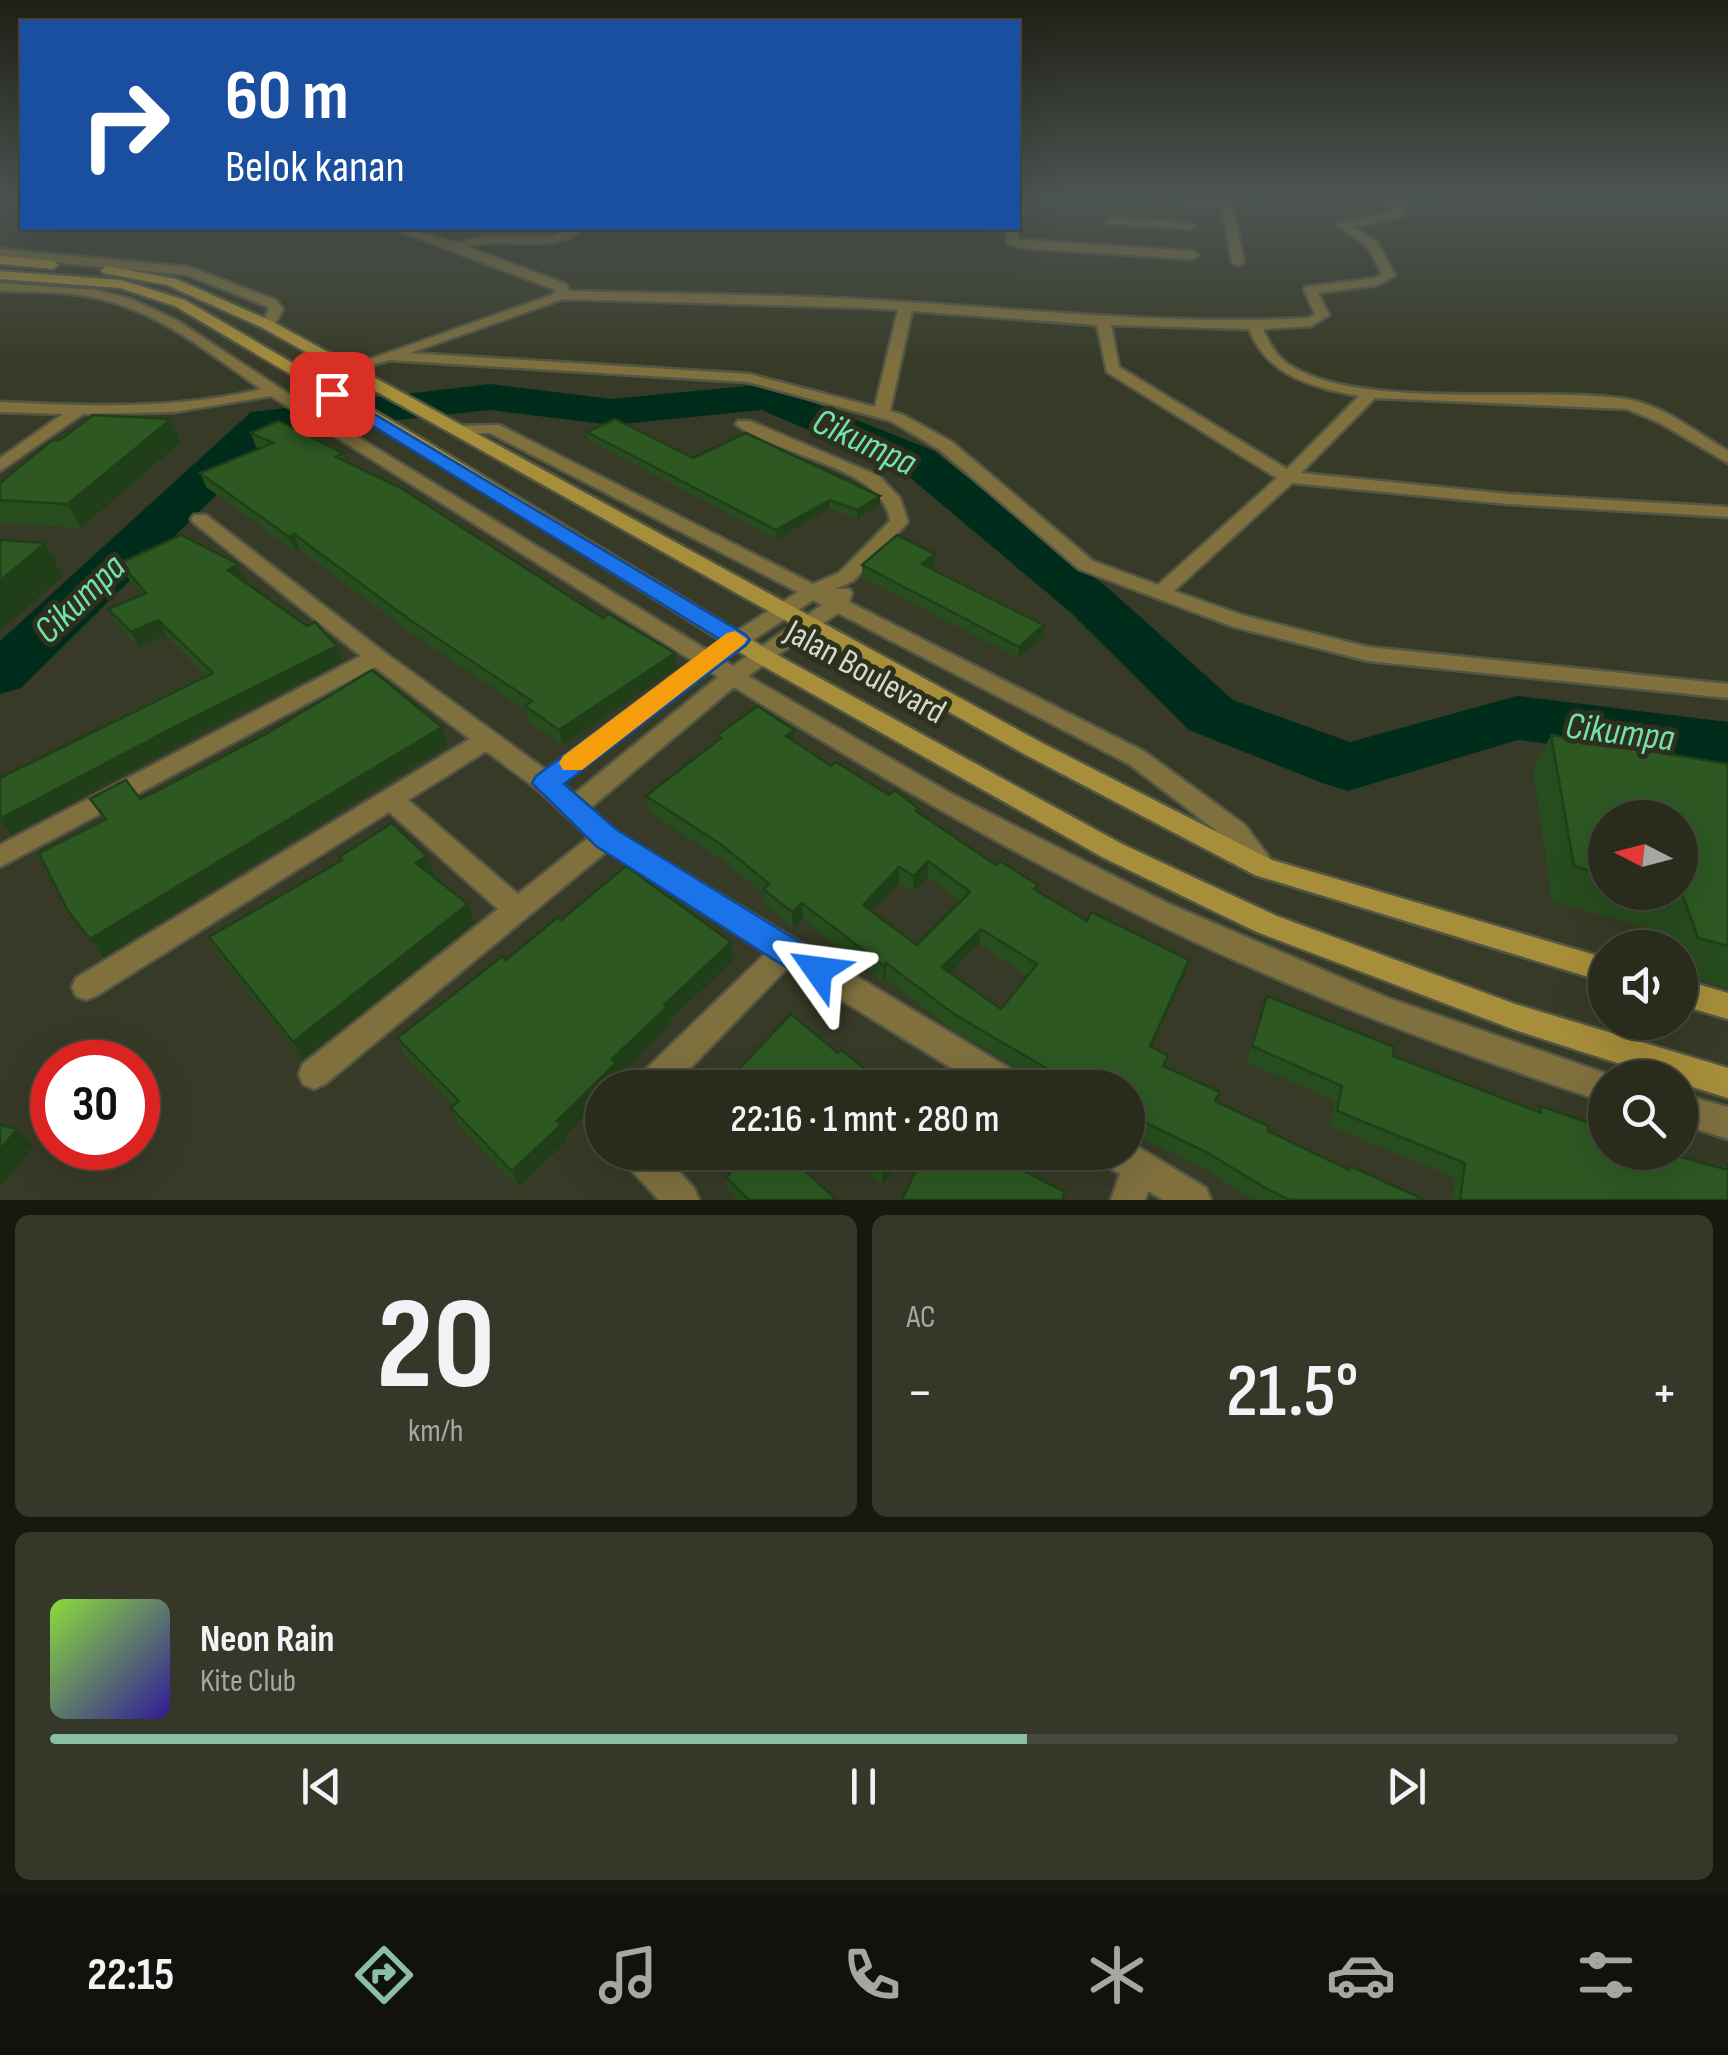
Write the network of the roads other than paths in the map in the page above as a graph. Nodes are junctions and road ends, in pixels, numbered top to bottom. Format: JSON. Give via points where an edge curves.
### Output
{"nodes":[{"id":1,"x":475,"y":255,"type":"edge"},
{"id":2,"x":1237,"y":255,"type":"edge"},
{"id":3,"x":1382,"y":255,"type":"edge"},
{"id":4,"x":0,"y":256,"type":"edge"},
{"id":5,"x":1238,"y":262,"type":"dead end"},
{"id":6,"x":0,"y":274,"type":"edge"},
{"id":7,"x":0,"y":287,"type":"edge"},
{"id":8,"x":561,"y":295,"type":"junction"},
{"id":9,"x":906,"y":306,"type":"junction"},
{"id":10,"x":1103,"y":321,"type":"junction"},
{"id":11,"x":1255,"y":325,"type":"junction"},
{"id":12,"x":388,"y":356,"type":"junction"},
{"id":13,"x":349,"y":369,"type":"junction"},
{"id":14,"x":274,"y":392,"type":"junction"},
{"id":15,"x":1371,"y":393,"type":"junction"},
{"id":16,"x":0,"y":407,"type":"edge"},
{"id":17,"x":79,"y":410,"type":"junction"},
{"id":18,"x":882,"y":412,"type":"junction"},
{"id":19,"x":744,"y":424,"type":"dead end"},
{"id":20,"x":451,"y":426,"type":"junction"},
{"id":21,"x":413,"y":440,"type":"junction"},
{"id":22,"x":1728,"y":458,"type":"edge"},
{"id":23,"x":0,"y":466,"type":"edge"},
{"id":24,"x":1288,"y":477,"type":"junction"},
{"id":25,"x":1728,"y":512,"type":"edge"},
{"id":26,"x":200,"y":519,"type":"dead end"},
{"id":27,"x":846,"y":577,"type":"junction"},
{"id":28,"x":815,"y":590,"type":"junction"},
{"id":29,"x":1161,"y":592,"type":"junction"},
{"id":30,"x":839,"y":603,"type":"junction"},
{"id":31,"x":784,"y":612,"type":"junction"},
{"id":32,"x":810,"y":626,"type":"junction"},
{"id":33,"x":738,"y":640,"type":"junction"},
{"id":34,"x":762,"y":656,"type":"junction"},
{"id":35,"x":376,"y":657,"type":"junction"},
{"id":36,"x":709,"y":659,"type":"junction"},
{"id":37,"x":733,"y":676,"type":"junction"},
{"id":38,"x":1728,"y":691,"type":"edge"},
{"id":39,"x":634,"y":717,"type":"junction"},
{"id":40,"x":662,"y":734,"type":"junction"},
{"id":41,"x":488,"y":739,"type":"junction"},
{"id":42,"x":546,"y":783,"type":"junction"},
{"id":43,"x":390,"y":799,"type":"junction"},
{"id":44,"x":573,"y":808,"type":"junction"},
{"id":45,"x":606,"y":838,"type":"junction"},
{"id":46,"x":0,"y":857,"type":"edge"},
{"id":47,"x":1264,"y":868,"type":"junction"},
{"id":48,"x":518,"y":910,"type":"junction"},
{"id":49,"x":786,"y":951,"type":"junction"},
{"id":50,"x":1588,"y":965,"type":"edge"},
{"id":51,"x":86,"y":987,"type":"dead end"},
{"id":52,"x":1698,"y":997,"type":"edge"},
{"id":53,"x":1728,"y":1006,"type":"edge"},
{"id":54,"x":667,"y":1070,"type":"edge"},
{"id":55,"x":983,"y":1070,"type":"edge"},
{"id":56,"x":314,"y":1074,"type":"dead end"},
{"id":57,"x":1588,"y":1082,"type":"edge"},
{"id":58,"x":1728,"y":1083,"type":"edge"},
{"id":59,"x":1698,"y":1114,"type":"edge"},
{"id":60,"x":1728,"y":1123,"type":"edge"},
{"id":61,"x":654,"y":1170,"type":"edge"},
{"id":62,"x":1127,"y":1170,"type":"edge"},
{"id":63,"x":1144,"y":1170,"type":"edge"},
{"id":64,"x":682,"y":1200,"type":"edge"},
{"id":65,"x":1128,"y":1200,"type":"edge"},
{"id":66,"x":1194,"y":1200,"type":"edge"}],
"edges":[{"from":1,"to":8,"type":"street","via":[[561,287]]},
{"from":2,"to":5,"type":"street"},
{"from":3,"to":11,"type":"street","via":[[1386,279],[1310,290],[1322,315],[1312,322]]},
{"from":4,"to":13,"type":"main road","name":"Jalan Boulevard","via":[[160,276],[191,286]]},
{"from":6,"to":21,"type":"main road","name":"Jalan Boulevard","via":[[121,284],[180,303]]},
{"from":7,"to":14,"type":"street","via":[[122,300],[160,317]]},
{"from":8,"to":9,"type":"street"},
{"from":8,"to":12,"type":"street"},
{"from":9,"to":10,"type":"street"},
{"from":9,"to":18,"type":"street"},
{"from":10,"to":11,"type":"street"},
{"from":10,"to":24,"type":"street","via":[[1112,369]]},
{"from":11,"to":15,"type":"street","via":[[1266,351],[1284,368]]},
{"from":12,"to":13,"type":"street"},
{"from":12,"to":18,"type":"street","via":[[749,378]]},
{"from":13,"to":20,"type":"main road","name":"Jalan Boulevard"},
{"from":14,"to":17,"type":"street"},
{"from":14,"to":36,"type":"street"},
{"from":15,"to":22,"type":"street","via":[[1630,404]]},
{"from":15,"to":24,"type":"street"},
{"from":16,"to":17,"type":"street"},
{"from":17,"to":23,"type":"street"},
{"from":18,"to":29,"type":"street","via":[[946,446],[1086,565]]},
{"from":19,"to":27,"type":"street","via":[[873,480],[900,512],[900,522]]},
{"from":20,"to":21,"type":"main road"},
{"from":20,"to":28,"type":"street","via":[[492,428]]},
{"from":20,"to":31,"type":"main road","name":"Jalan Boulevard"},
{"from":21,"to":33,"type":"main road","name":"Jalan Boulevard"},
{"from":24,"to":25,"type":"street"},
{"from":24,"to":29,"type":"street"},
{"from":26,"to":35,"type":"street"},
{"from":27,"to":28,"type":"street"},
{"from":27,"to":30,"type":"street"},
{"from":28,"to":30,"type":"street"},
{"from":28,"to":31,"type":"street"},
{"from":29,"to":38,"type":"street","via":[[1238,621],[1368,654]]},
{"from":30,"to":32,"type":"street"},
{"from":30,"to":47,"type":"street","via":[[1137,758],[1236,832]]},
{"from":31,"to":32,"type":"main road","name":"Jalan Boulevard"},
{"from":31,"to":33,"type":"street"},
{"from":32,"to":34,"type":"street"},
{"from":32,"to":47,"type":"main road","name":"Jalan Boulevard"},
{"from":33,"to":34,"type":"main road","name":"Jalan Boulevard"},
{"from":33,"to":36,"type":"street"},
{"from":34,"to":37,"type":"street"},
{"from":34,"to":58,"type":"main road","name":"Jalan Boulevard","via":[[1112,851],[1267,924],[1515,1018]]},
{"from":35,"to":41,"type":"street"},
{"from":35,"to":46,"type":"street"},
{"from":36,"to":37,"type":"street"},
{"from":36,"to":39,"type":"street"},
{"from":37,"to":40,"type":"street"},
{"from":37,"to":57,"type":"street","via":[[959,810],[1256,957]]},
{"from":39,"to":40,"type":"street"},
{"from":39,"to":42,"type":"street"},
{"from":40,"to":44,"type":"street"},
{"from":41,"to":42,"type":"street"},
{"from":41,"to":43,"type":"street"},
{"from":42,"to":44,"type":"street"},
{"from":43,"to":48,"type":"street"},
{"from":43,"to":51,"type":"street"},
{"from":44,"to":45,"type":"street"},
{"from":45,"to":48,"type":"street"},
{"from":45,"to":49,"type":"street"},
{"from":47,"to":50,"type":"main road","name":"Jalan Boulevard"},
{"from":48,"to":56,"type":"street"},
{"from":49,"to":54,"type":"street"},
{"from":49,"to":55,"type":"street"},
{"from":52,"to":53,"type":"main road"},
{"from":59,"to":60,"type":"street"},
{"from":61,"to":64,"type":"street"},
{"from":62,"to":65,"type":"street"},
{"from":63,"to":66,"type":"street"}]}
